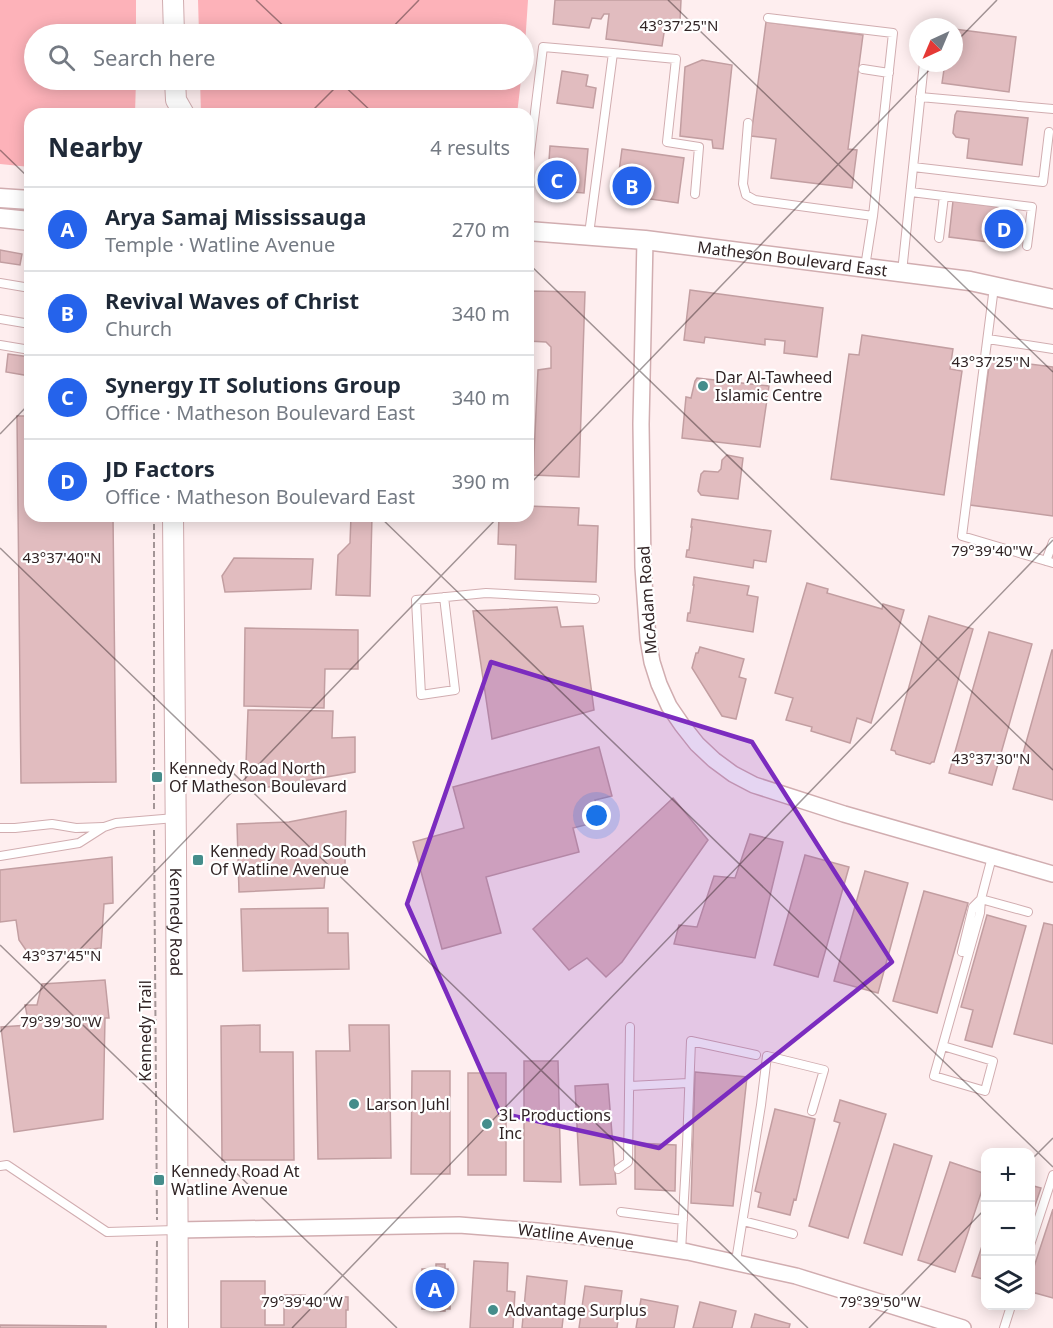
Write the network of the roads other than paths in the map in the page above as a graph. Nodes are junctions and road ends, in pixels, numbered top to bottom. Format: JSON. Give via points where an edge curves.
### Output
{"nodes":[{"id":1,"x":173,"y":0,"type":"edge"},
{"id":2,"x":768,"y":18,"type":"dead end"},
{"id":3,"x":174,"y":24,"type":"edge"},
{"id":4,"x":613,"y":53,"type":"junction"},
{"id":5,"x":863,"y":69,"type":"dead end"},
{"id":6,"x":923,"y":72,"type":"edge"},
{"id":7,"x":889,"y":73,"type":"junction"},
{"id":8,"x":175,"y":90,"type":"edge"},
{"id":9,"x":920,"y":97,"type":"junction"},
{"id":10,"x":176,"y":108,"type":"edge"},
{"id":11,"x":1053,"y":109,"type":"edge"},
{"id":12,"x":534,"y":120,"type":"edge"},
{"id":13,"x":748,"y":123,"type":"dead end"},
{"id":14,"x":1049,"y":132,"type":"dead end"},
{"id":15,"x":913,"y":167,"type":"junction"},
{"id":16,"x":911,"y":192,"type":"junction"},
{"id":17,"x":695,"y":194,"type":"dead end"},
{"id":18,"x":944,"y":196,"type":"junction"},
{"id":19,"x":0,"y":198,"type":"edge"},
{"id":20,"x":24,"y":200,"type":"edge"},
{"id":21,"x":873,"y":216,"type":"junction"},
{"id":22,"x":0,"y":218,"type":"edge"},
{"id":23,"x":24,"y":220,"type":"edge"},
{"id":24,"x":534,"y":231,"type":"edge"},
{"id":25,"x":589,"y":236,"type":"junction"},
{"id":26,"x":939,"y":238,"type":"dead end"},
{"id":27,"x":645,"y":240,"type":"junction"},
{"id":28,"x":1027,"y":246,"type":"dead end"},
{"id":29,"x":865,"y":268,"type":"junction"},
{"id":30,"x":902,"y":273,"type":"junction"},
{"id":31,"x":0,"y":283,"type":"edge"},
{"id":32,"x":24,"y":287,"type":"edge"},
{"id":33,"x":994,"y":287,"type":"junction"},
{"id":34,"x":1053,"y":299,"type":"edge"},
{"id":35,"x":0,"y":319,"type":"edge"},
{"id":36,"x":24,"y":323,"type":"edge"},
{"id":37,"x":988,"y":339,"type":"junction"},
{"id":38,"x":0,"y":345,"type":"edge"},
{"id":39,"x":24,"y":349,"type":"edge"},
{"id":40,"x":1053,"y":349,"type":"edge"},
{"id":41,"x":173,"y":522,"type":"edge"},
{"id":42,"x":1053,"y":542,"type":"edge"},
{"id":43,"x":1050,"y":562,"type":"edge"},
{"id":44,"x":444,"y":597,"type":"junction"},
{"id":45,"x":595,"y":599,"type":"dead end"},
{"id":46,"x":176,"y":818,"type":"junction"},
{"id":47,"x":104,"y":827,"type":"junction"},
{"id":48,"x":0,"y":828,"type":"edge"},
{"id":49,"x":0,"y":856,"type":"edge"},
{"id":50,"x":992,"y":857,"type":"junction"},
{"id":51,"x":1053,"y":874,"type":"edge"},
{"id":52,"x":981,"y":899,"type":"junction"},
{"id":53,"x":1028,"y":912,"type":"dead end"},
{"id":54,"x":962,"y":952,"type":"dead end"},
{"id":55,"x":630,"y":1028,"type":"dead end"},
{"id":56,"x":943,"y":1046,"type":"junction"},
{"id":57,"x":756,"y":1055,"type":"dead end"},
{"id":58,"x":688,"y":1083,"type":"junction"},
{"id":59,"x":630,"y":1086,"type":"junction"},
{"id":60,"x":812,"y":1111,"type":"dead end"},
{"id":61,"x":0,"y":1166,"type":"edge"},
{"id":62,"x":618,"y":1169,"type":"dead end"},
{"id":63,"x":1053,"y":1175,"type":"edge"},
{"id":64,"x":621,"y":1212,"type":"dead end"},
{"id":65,"x":683,"y":1220,"type":"junction"},
{"id":66,"x":743,"y":1221,"type":"junction"},
{"id":67,"x":178,"y":1230,"type":"junction"},
{"id":68,"x":1035,"y":1230,"type":"edge"},
{"id":69,"x":793,"y":1234,"type":"dead end"},
{"id":70,"x":681,"y":1251,"type":"junction"},
{"id":71,"x":736,"y":1262,"type":"junction"},
{"id":72,"x":1009,"y":1310,"type":"edge"},
{"id":73,"x":178,"y":1328,"type":"edge"},
{"id":74,"x":963,"y":1328,"type":"edge"},
{"id":75,"x":1004,"y":1328,"type":"edge"}],
"edges":[{"from":1,"to":3,"type":"main road"},
{"from":2,"to":7,"type":"lane","via":[[893,33]]},
{"from":4,"to":12,"type":"lane","via":[[543,47]]},
{"from":4,"to":17,"type":"lane","via":[[676,59],[667,142],[699,147]]},
{"from":4,"to":25,"type":"lane"},
{"from":5,"to":7,"type":"lane"},
{"from":6,"to":9,"type":"lane"},
{"from":7,"to":21,"type":"lane"},
{"from":8,"to":10,"type":"main road"},
{"from":9,"to":11,"type":"lane"},
{"from":9,"to":15,"type":"lane"},
{"from":13,"to":21,"type":"lane","via":[[743,184],[746,195],[755,200]]},
{"from":14,"to":15,"type":"lane","via":[[1043,182]]},
{"from":15,"to":16,"type":"lane"},
{"from":16,"to":18,"type":"lane"},
{"from":16,"to":30,"type":"lane"},
{"from":18,"to":26,"type":"lane"},
{"from":18,"to":28,"type":"lane","via":[[1032,207]]},
{"from":19,"to":20,"type":"street"},
{"from":21,"to":29,"type":"lane"},
{"from":22,"to":23,"type":"street"},
{"from":24,"to":25,"type":"street","name":"Matheson Boulevard East"},
{"from":25,"to":27,"type":"street","name":"Matheson Boulevard East"},
{"from":27,"to":29,"type":"street","name":"Matheson Boulevard East"},
{"from":27,"to":50,"type":"street","name":"McAdam Road","via":[[640,424],[643,567],[652,662],[669,706],[707,754],[754,785]]},
{"from":29,"to":30,"type":"street","name":"Matheson Boulevard East"},
{"from":30,"to":33,"type":"street","name":"Matheson Boulevard East"},
{"from":31,"to":32,"type":"lane"},
{"from":33,"to":34,"type":"street","name":"Matheson Boulevard East"},
{"from":33,"to":37,"type":"lane"},
{"from":35,"to":36,"type":"lane"},
{"from":37,"to":40,"type":"lane"},
{"from":37,"to":43,"type":"lane","via":[[962,536]]},
{"from":38,"to":39,"type":"lane"},
{"from":41,"to":46,"type":"main road","name":"Kennedy Road"},
{"from":42,"to":43,"type":"lane"},
{"from":44,"to":44,"type":"lane","via":[[416,600],[421,695],[455,690]]},
{"from":44,"to":45,"type":"lane","via":[[486,593]]},
{"from":46,"to":47,"type":"lane"},
{"from":46,"to":67,"type":"main road","name":"Kennedy Road"},
{"from":47,"to":48,"type":"lane","via":[[52,824]]},
{"from":47,"to":49,"type":"lane","via":[[79,843]]},
{"from":50,"to":51,"type":"street","name":"McAdam Road"},
{"from":50,"to":52,"type":"lane"},
{"from":52,"to":53,"type":"lane"},
{"from":52,"to":54,"type":"lane","via":[[973,907]]},
{"from":52,"to":56,"type":"lane"},
{"from":55,"to":59,"type":"lane"},
{"from":56,"to":56,"type":"lane","via":[[934,1076],[985,1091],[993,1061]]},
{"from":57,"to":58,"type":"lane","via":[[691,1041]]},
{"from":58,"to":59,"type":"lane"},
{"from":58,"to":65,"type":"lane"},
{"from":59,"to":62,"type":"lane","via":[[628,1162]]},
{"from":60,"to":66,"type":"lane","via":[[824,1070],[767,1056]]},
{"from":61,"to":67,"type":"lane","via":[[7,1165],[107,1232]]},
{"from":63,"to":68,"type":"lane"},
{"from":64,"to":65,"type":"lane"},
{"from":65,"to":70,"type":"lane"},
{"from":66,"to":69,"type":"lane"},
{"from":66,"to":71,"type":"lane"},
{"from":67,"to":70,"type":"street","name":"Watline Avenue","via":[[459,1224],[537,1230]]},
{"from":67,"to":73,"type":"main road","name":"Kennedy Road"},
{"from":70,"to":71,"type":"street","name":"Watline Avenue"},
{"from":71,"to":74,"type":"street","name":"Watline Avenue","via":[[796,1276]]},
{"from":72,"to":75,"type":"lane"}]}
